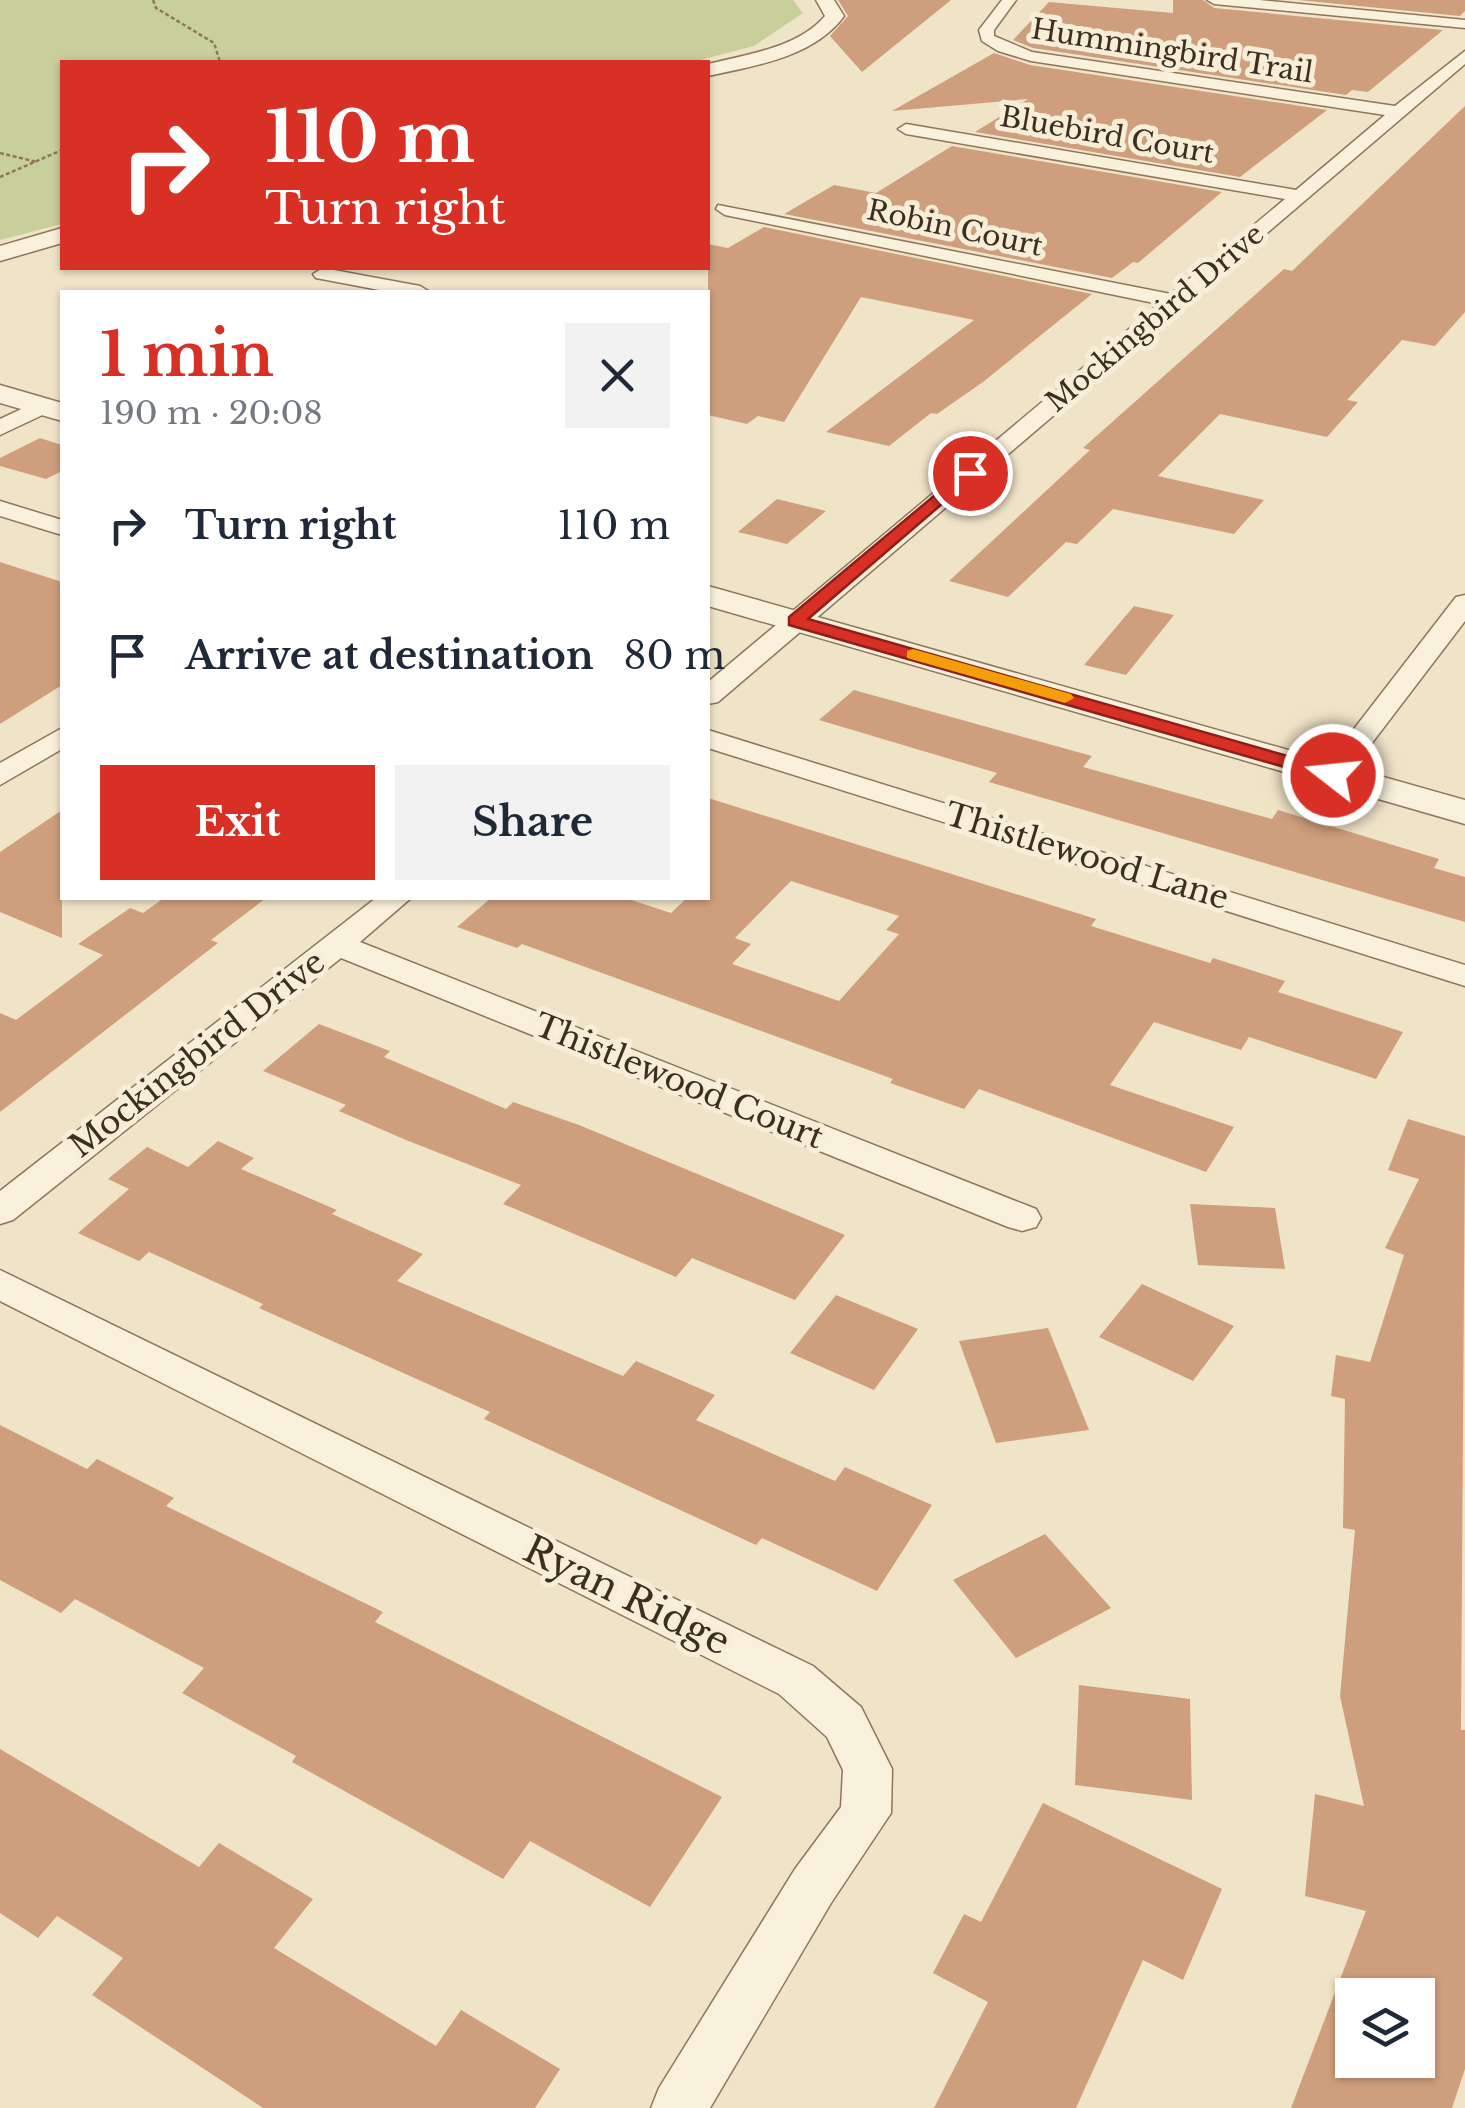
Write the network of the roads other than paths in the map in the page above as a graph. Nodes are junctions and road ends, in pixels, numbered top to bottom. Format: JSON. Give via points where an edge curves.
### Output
{"nodes":[{"id":1,"x":825,"y":0,"type":"edge"},
{"id":2,"x":1009,"y":0,"type":"edge"},
{"id":3,"x":1214,"y":0,"type":"edge"},
{"id":4,"x":1281,"y":3,"type":"edge"},
{"id":5,"x":1465,"y":24,"type":"edge"},
{"id":6,"x":1465,"y":56,"type":"edge"},
{"id":7,"x":710,"y":69,"type":"edge"},
{"id":8,"x":1398,"y":112,"type":"junction"},
{"id":9,"x":906,"y":129,"type":"dead end"},
{"id":10,"x":1300,"y":196,"type":"junction"},
{"id":11,"x":724,"y":209,"type":"dead end"},
{"id":12,"x":60,"y":236,"type":"edge"},
{"id":13,"x":0,"y":254,"type":"edge"},
{"id":14,"x":323,"y":274,"type":"dead end"},
{"id":15,"x":409,"y":290,"type":"edge"},
{"id":16,"x":1175,"y":301,"type":"junction"},
{"id":17,"x":0,"y":394,"type":"edge"},
{"id":18,"x":53,"y":409,"type":"edge"},
{"id":19,"x":0,"y":428,"type":"edge"},
{"id":20,"x":0,"y":508,"type":"edge"},
{"id":21,"x":60,"y":527,"type":"edge"},
{"id":22,"x":710,"y":597,"type":"edge"},
{"id":23,"x":1465,"y":603,"type":"edge"},
{"id":24,"x":795,"y":621,"type":"junction"},
{"id":25,"x":710,"y":694,"type":"edge"},
{"id":26,"x":60,"y":738,"type":"edge"},
{"id":27,"x":710,"y":740,"type":"edge"},
{"id":28,"x":1333,"y":775,"type":"junction"},
{"id":29,"x":0,"y":776,"type":"edge"},
{"id":30,"x":1465,"y":812,"type":"edge"},
{"id":31,"x":391,"y":900,"type":"edge"},
{"id":32,"x":336,"y":944,"type":"junction"},
{"id":33,"x":1465,"y":976,"type":"edge"},
{"id":34,"x":0,"y":1210,"type":"edge"},
{"id":35,"x":1022,"y":1218,"type":"dead end"},
{"id":36,"x":0,"y":1284,"type":"edge"},
{"id":37,"x":679,"y":2108,"type":"edge"}],
"edges":[{"from":1,"to":7,"type":"street","via":[[835,16],[819,34]]},
{"from":2,"to":8,"type":"street","name":"Hummingbird Trail","via":[[986,30],[1003,48]]},
{"from":3,"to":4,"type":"street"},
{"from":4,"to":5,"type":"street"},
{"from":6,"to":8,"type":"street","name":"Mockingbird Drive"},
{"from":8,"to":10,"type":"street","name":"Mockingbird Drive"},
{"from":9,"to":10,"type":"street","name":"Bluebird Court"},
{"from":10,"to":16,"type":"street","name":"Mockingbird Drive"},
{"from":11,"to":16,"type":"street","name":"Robin Court"},
{"from":12,"to":13,"type":"street"},
{"from":14,"to":15,"type":"street"},
{"from":16,"to":24,"type":"street","name":"Mockingbird Drive"},
{"from":17,"to":18,"type":"street"},
{"from":18,"to":19,"type":"street"},
{"from":20,"to":21,"type":"street"},
{"from":22,"to":24,"type":"street"},
{"from":23,"to":28,"type":"street"},
{"from":24,"to":25,"type":"street","name":"Mockingbird Drive"},
{"from":24,"to":28,"type":"street"},
{"from":26,"to":29,"type":"street"},
{"from":27,"to":33,"type":"street","name":"Thistlewood Lane"},
{"from":28,"to":30,"type":"street"},
{"from":31,"to":32,"type":"street","name":"Mockingbird Drive"},
{"from":32,"to":34,"type":"street","name":"Mockingbird Drive"},
{"from":32,"to":35,"type":"street","name":"Thistlewood Court"},
{"from":36,"to":37,"type":"street","name":"Ryan Ridge","via":[[796,1680],[844,1722],[868,1768],[866,1813],[813,1886]]}]}
